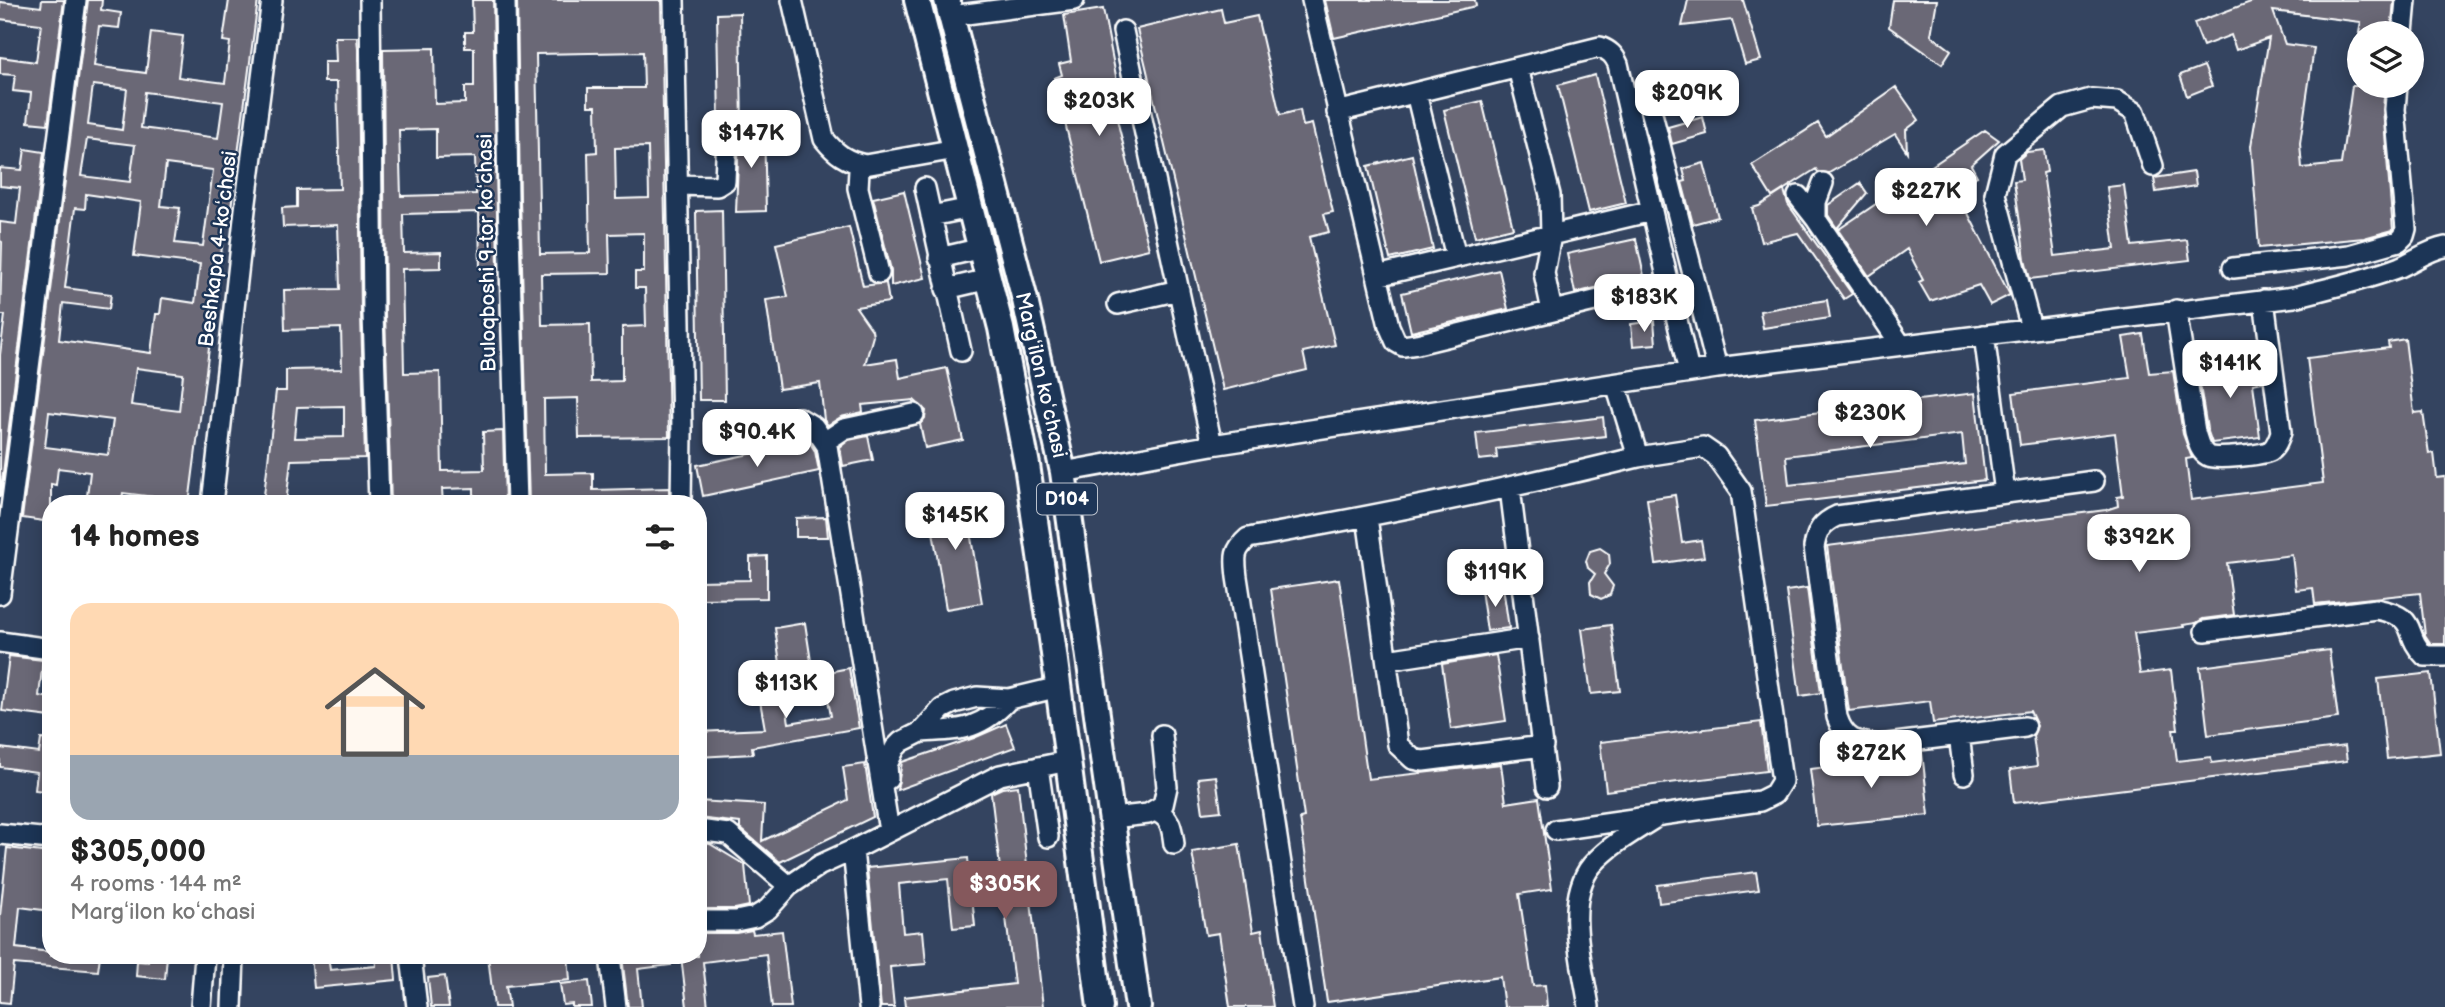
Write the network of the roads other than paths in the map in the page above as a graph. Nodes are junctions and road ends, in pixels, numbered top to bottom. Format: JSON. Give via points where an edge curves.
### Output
{"nodes":[{"id":1,"x":76,"y":0,"type":"edge"},
{"id":2,"x":272,"y":0,"type":"edge"},
{"id":3,"x":370,"y":0,"type":"edge"},
{"id":4,"x":505,"y":0,"type":"edge"},
{"id":5,"x":674,"y":0,"type":"edge"},
{"id":6,"x":792,"y":0,"type":"edge"},
{"id":7,"x":917,"y":0,"type":"edge"},
{"id":8,"x":1074,"y":0,"type":"edge"},
{"id":9,"x":1311,"y":0,"type":"edge"},
{"id":10,"x":2406,"y":0,"type":"edge"},
{"id":11,"x":949,"y":8,"type":"edge"},
{"id":12,"x":2404,"y":21,"type":"edge"},
{"id":13,"x":1123,"y":31,"type":"dead end"},
{"id":14,"x":1518,"y":68,"type":"junction"},
{"id":15,"x":1645,"y":86,"type":"dead end"},
{"id":16,"x":1416,"y":93,"type":"junction"},
{"id":17,"x":2396,"y":98,"type":"edge"},
{"id":18,"x":1337,"y":112,"type":"junction"},
{"id":19,"x":727,"y":134,"type":"dead end"},
{"id":20,"x":956,"y":149,"type":"junction"},
{"id":21,"x":865,"y":165,"type":"junction"},
{"id":22,"x":2153,"y":166,"type":"dead end"},
{"id":23,"x":1824,"y":183,"type":"dead end"},
{"id":24,"x":678,"y":185,"type":"junction"},
{"id":25,"x":925,"y":188,"type":"dead end"},
{"id":26,"x":1798,"y":196,"type":"dead end"},
{"id":27,"x":971,"y":208,"type":"junction"},
{"id":28,"x":1652,"y":211,"type":"junction"},
{"id":29,"x":930,"y":216,"type":"junction"},
{"id":30,"x":1816,"y":219,"type":"junction"},
{"id":31,"x":1551,"y":235,"type":"junction"},
{"id":32,"x":2445,"y":247,"type":"edge"},
{"id":33,"x":982,"y":248,"type":"junction"},
{"id":34,"x":1455,"y":257,"type":"junction"},
{"id":35,"x":939,"y":258,"type":"junction"},
{"id":36,"x":2234,"y":268,"type":"dead end"},
{"id":37,"x":879,"y":273,"type":"dead end"},
{"id":38,"x":1377,"y":276,"type":"junction"},
{"id":39,"x":989,"y":279,"type":"junction"},
{"id":40,"x":1669,"y":283,"type":"junction"},
{"id":41,"x":946,"y":289,"type":"junction"},
{"id":42,"x":1179,"y":290,"type":"junction"},
{"id":43,"x":2264,"y":300,"type":"junction"},
{"id":44,"x":1118,"y":304,"type":"dead end"},
{"id":45,"x":2176,"y":310,"type":"junction"},
{"id":46,"x":1552,"y":311,"type":"junction"},
{"id":47,"x":2031,"y":328,"type":"junction"},
{"id":48,"x":1984,"y":335,"type":"junction"},
{"id":49,"x":1901,"y":345,"type":"junction"},
{"id":50,"x":961,"y":351,"type":"dead end"},
{"id":51,"x":1717,"y":368,"type":"junction"},
{"id":52,"x":1689,"y":373,"type":"junction"},
{"id":53,"x":1616,"y":385,"type":"junction"},
{"id":54,"x":914,"y":414,"type":"dead end"},
{"id":55,"x":720,"y":432,"type":"dead end"},
{"id":56,"x":1212,"y":445,"type":"junction"},
{"id":57,"x":827,"y":446,"type":"junction"},
{"id":58,"x":1638,"y":457,"type":"junction"},
{"id":59,"x":1063,"y":472,"type":"junction"},
{"id":60,"x":2094,"y":481,"type":"dead end"},
{"id":61,"x":1510,"y":488,"type":"junction"},
{"id":62,"x":2005,"y":493,"type":"junction"},
{"id":63,"x":213,"y":495,"type":"edge"},
{"id":64,"x":379,"y":495,"type":"edge"},
{"id":65,"x":517,"y":495,"type":"edge"},
{"id":66,"x":681,"y":495,"type":"edge"},
{"id":67,"x":1367,"y":517,"type":"junction"},
{"id":68,"x":0,"y":594,"type":"edge"},
{"id":69,"x":2205,"y":631,"type":"dead end"},
{"id":70,"x":1529,"y":638,"type":"junction"},
{"id":71,"x":0,"y":642,"type":"edge"},
{"id":72,"x":42,"y":648,"type":"edge"},
{"id":73,"x":2445,"y":656,"type":"edge"},
{"id":74,"x":1387,"y":660,"type":"junction"},
{"id":75,"x":1059,"y":687,"type":"junction"},
{"id":76,"x":1009,"y":699,"type":"junction"},
{"id":77,"x":2025,"y":727,"type":"dead end"},
{"id":78,"x":921,"y":732,"type":"junction"},
{"id":79,"x":1162,"y":735,"type":"dead end"},
{"id":80,"x":1959,"y":735,"type":"junction"},
{"id":81,"x":1542,"y":746,"type":"junction"},
{"id":82,"x":1068,"y":761,"type":"junction"},
{"id":83,"x":1038,"y":767,"type":"junction"},
{"id":84,"x":1964,"y":774,"type":"dead end"},
{"id":85,"x":1547,"y":786,"type":"dead end"},
{"id":86,"x":1156,"y":811,"type":"junction"},
{"id":87,"x":1659,"y":815,"type":"junction"},
{"id":88,"x":1112,"y":818,"type":"junction"},
{"id":89,"x":895,"y":828,"type":"junction"},
{"id":90,"x":1556,"y":830,"type":"dead end"},
{"id":91,"x":707,"y":831,"type":"edge"},
{"id":92,"x":0,"y":834,"type":"edge"},
{"id":93,"x":1048,"y":837,"type":"dead end"},
{"id":94,"x":42,"y":838,"type":"edge"},
{"id":95,"x":1174,"y":844,"type":"dead end"},
{"id":96,"x":853,"y":850,"type":"junction"},
{"id":97,"x":789,"y":886,"type":"junction"},
{"id":98,"x":707,"y":921,"type":"edge"},
{"id":99,"x":204,"y":964,"type":"edge"},
{"id":100,"x":234,"y":964,"type":"edge"},
{"id":101,"x":412,"y":964,"type":"edge"},
{"id":102,"x":611,"y":964,"type":"edge"},
{"id":103,"x":201,"y":1007,"type":"edge"},
{"id":104,"x":232,"y":1007,"type":"edge"},
{"id":105,"x":417,"y":1007,"type":"edge"},
{"id":106,"x":615,"y":1007,"type":"edge"},
{"id":107,"x":869,"y":1007,"type":"edge"},
{"id":108,"x":1100,"y":1007,"type":"edge"},
{"id":109,"x":1138,"y":1007,"type":"edge"},
{"id":110,"x":1303,"y":1007,"type":"edge"},
{"id":111,"x":1589,"y":1007,"type":"edge"}],
"edges":[{"from":1,"to":68,"type":"street"},
{"from":2,"to":63,"type":"street","name":"Beshkapa 4-koʻchasi"},
{"from":3,"to":64,"type":"street"},
{"from":4,"to":65,"type":"street","name":"Buloqboshi 9-tor koʻchasi"},
{"from":5,"to":24,"type":"street"},
{"from":6,"to":21,"type":"street","via":[[824,139],[850,162]]},
{"from":7,"to":20,"type":"main road","name":"Margʻilon koʻchasi","number":"D104"},
{"from":8,"to":11,"type":"street"},
{"from":9,"to":18,"type":"street"},
{"from":10,"to":12,"type":"street"},
{"from":11,"to":59,"type":"main road","name":"Margʻilon koʻchasi","number":"D104","via":[[1025,300]]},
{"from":13,"to":42,"type":"street"},
{"from":14,"to":16,"type":"street"},
{"from":14,"to":28,"type":"street","via":[[1600,47],[1615,57]]},
{"from":14,"to":31,"type":"street","via":[[1550,195]]},
{"from":15,"to":51,"type":"street"},
{"from":16,"to":18,"type":"street"},
{"from":16,"to":34,"type":"street"},
{"from":17,"to":36,"type":"street","via":[[2404,236],[2349,255]]},
{"from":18,"to":38,"type":"street"},
{"from":19,"to":24,"type":"street","via":[[722,184]]},
{"from":20,"to":21,"type":"street"},
{"from":20,"to":27,"type":"main road","name":"Margʻilon koʻchasi","number":"D104"},
{"from":21,"to":37,"type":"street","via":[[859,170],[858,188]]},
{"from":22,"to":47,"type":"street","via":[[2135,112],[2117,101],[2091,99],[2062,107],[2005,154],[1995,194]]},
{"from":23,"to":30,"type":"street","via":[[1816,202]]},
{"from":24,"to":66,"type":"street"},
{"from":25,"to":29,"type":"street"},
{"from":26,"to":30,"type":"street"},
{"from":27,"to":29,"type":"street"},
{"from":27,"to":33,"type":"main road","name":"Margʻilon koʻchasi","number":"D104"},
{"from":28,"to":31,"type":"street"},
{"from":28,"to":40,"type":"street"},
{"from":29,"to":35,"type":"street"},
{"from":30,"to":49,"type":"street"},
{"from":31,"to":34,"type":"street"},
{"from":31,"to":46,"type":"street","via":[[1544,273]]},
{"from":32,"to":43,"type":"street","via":[[2335,287]]},
{"from":33,"to":35,"type":"street"},
{"from":33,"to":39,"type":"main road","name":"Margʻilon koʻchasi","number":"D104"},
{"from":34,"to":38,"type":"street"},
{"from":35,"to":41,"type":"street"},
{"from":38,"to":46,"type":"street","via":[[1390,326],[1396,342],[1403,346]]},
{"from":39,"to":41,"type":"street"},
{"from":39,"to":75,"type":"main road","name":"Margʻilon koʻchasi","number":"D104","via":[[1027,465]]},
{"from":40,"to":46,"type":"street"},
{"from":40,"to":52,"type":"street"},
{"from":41,"to":50,"type":"street"},
{"from":42,"to":44,"type":"street"},
{"from":42,"to":56,"type":"street"},
{"from":43,"to":45,"type":"street"},
{"from":43,"to":45,"type":"street","via":[[2281,432],[2269,452],[2215,459],[2206,456],[2198,440]]},
{"from":45,"to":47,"type":"street"},
{"from":47,"to":48,"type":"street"},
{"from":48,"to":49,"type":"street"},
{"from":48,"to":62,"type":"street"},
{"from":49,"to":51,"type":"street"},
{"from":51,"to":52,"type":"street"},
{"from":52,"to":53,"type":"street"},
{"from":53,"to":56,"type":"street"},
{"from":53,"to":58,"type":"street"},
{"from":54,"to":57,"type":"street","via":[[844,429],[829,439]]},
{"from":55,"to":57,"type":"street","via":[[799,418],[814,427]]},
{"from":56,"to":59,"type":"street"},
{"from":57,"to":89,"type":"street"},
{"from":58,"to":61,"type":"street"},
{"from":58,"to":87,"type":"street","via":[[1703,447],[1716,456],[1741,491],[1782,781],[1774,794],[1760,801]]},
{"from":59,"to":88,"type":"main road","name":"Margʻilon koʻchasi","number":"D104"},
{"from":60,"to":62,"type":"street"},
{"from":61,"to":67,"type":"street"},
{"from":61,"to":70,"type":"street"},
{"from":62,"to":80,"type":"street","via":[[1837,516],[1819,528],[1814,547],[1837,717],[1846,735],[1879,745]]},
{"from":67,"to":74,"type":"street"},
{"from":67,"to":110,"type":"street","via":[[1248,538],[1238,546],[1235,558]]},
{"from":69,"to":73,"type":"street","via":[[2376,609],[2394,613],[2409,624],[2417,648],[2425,656]]},
{"from":70,"to":74,"type":"street"},
{"from":70,"to":81,"type":"street"},
{"from":71,"to":72,"type":"street"},
{"from":74,"to":81,"type":"street","via":[[1398,745],[1413,759]]},
{"from":75,"to":76,"type":"street"},
{"from":75,"to":82,"type":"main road","name":"Margʻilon koʻchasi","number":"D104"},
{"from":76,"to":78,"type":"street","via":[[992,717],[976,725]]},
{"from":76,"to":78,"type":"street","via":[[977,697],[954,703]]},
{"from":77,"to":80,"type":"street"},
{"from":78,"to":89,"type":"street","via":[[901,742],[887,765]]},
{"from":79,"to":86,"type":"street","via":[[1167,787],[1163,805]]},
{"from":80,"to":84,"type":"street"},
{"from":81,"to":85,"type":"street"},
{"from":82,"to":83,"type":"street"},
{"from":82,"to":108,"type":"main road","name":"Margʻilon koʻchasi","number":"D104"},
{"from":83,"to":89,"type":"street","via":[[1000,775]]},
{"from":83,"to":93,"type":"street"},
{"from":86,"to":88,"type":"street"},
{"from":86,"to":95,"type":"street","via":[[1169,821]]},
{"from":87,"to":90,"type":"street"},
{"from":87,"to":111,"type":"street","via":[[1604,853],[1582,883],[1576,916]]},
{"from":88,"to":109,"type":"main road","name":"Margʻilon koʻchasi","number":"D104"},
{"from":89,"to":96,"type":"street"},
{"from":91,"to":97,"type":"street","via":[[728,834]]},
{"from":92,"to":94,"type":"street"},
{"from":96,"to":97,"type":"street","via":[[820,864]]},
{"from":96,"to":107,"type":"street"},
{"from":97,"to":98,"type":"street","via":[[755,917]]},
{"from":99,"to":103,"type":"street"},
{"from":100,"to":104,"type":"street"},
{"from":101,"to":105,"type":"street"},
{"from":102,"to":106,"type":"street"}]}
